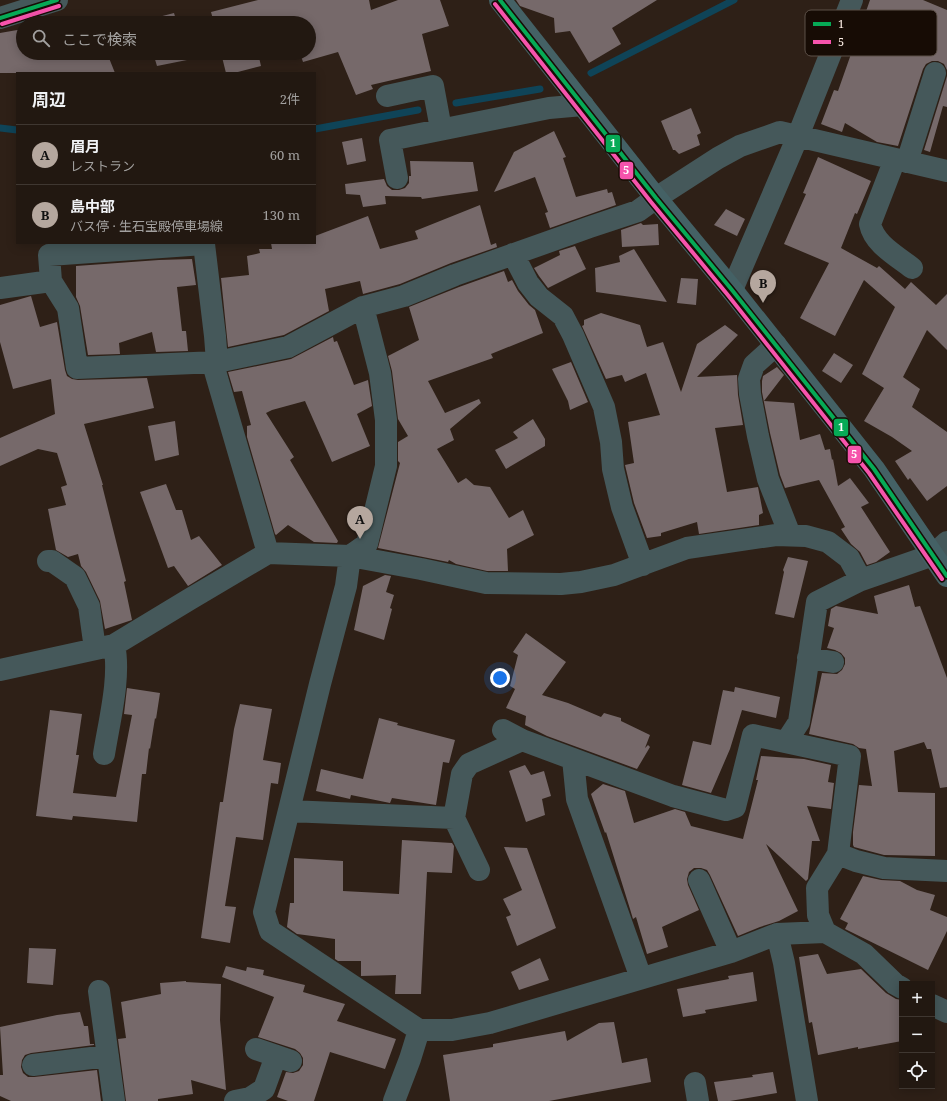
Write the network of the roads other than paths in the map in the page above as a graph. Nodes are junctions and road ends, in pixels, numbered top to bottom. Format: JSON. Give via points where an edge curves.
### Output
{"nodes":[{"id":1,"x":57,"y":0,"type":"edge"},
{"id":2,"x":500,"y":0,"type":"edge"},
{"id":3,"x":852,"y":0,"type":"edge"},
{"id":4,"x":848,"y":10,"type":"edge"},
{"id":5,"x":0,"y":18,"type":"edge"},
{"id":6,"x":830,"y":56,"type":"edge"},
{"id":7,"x":935,"y":73,"type":"dead end"},
{"id":8,"x":387,"y":96,"type":"dead end"},
{"id":9,"x":583,"y":105,"type":"junction"},
{"id":10,"x":441,"y":129,"type":"junction"},
{"id":11,"x":798,"y":136,"type":"junction"},
{"id":12,"x":901,"y":160,"type":"junction"},
{"id":13,"x":947,"y":171,"type":"edge"},
{"id":14,"x":397,"y":178,"type":"dead end"},
{"id":15,"x":656,"y":198,"type":"junction"},
{"id":16,"x":205,"y":244,"type":"edge"},
{"id":17,"x":513,"y":254,"type":"junction"},
{"id":18,"x":912,"y":268,"type":"dead end"},
{"id":19,"x":51,"y":281,"type":"junction"},
{"id":20,"x":0,"y":288,"type":"edge"},
{"id":21,"x":732,"y":290,"type":"junction"},
{"id":22,"x":363,"y":307,"type":"junction"},
{"id":23,"x":776,"y":345,"type":"junction"},
{"id":24,"x":217,"y":362,"type":"junction"},
{"id":25,"x":790,"y":535,"type":"junction"},
{"id":26,"x":940,"y":549,"type":"edge"},
{"id":27,"x":268,"y":553,"type":"junction"},
{"id":28,"x":350,"y":556,"type":"junction"},
{"id":29,"x":48,"y":561,"type":"dead end"},
{"id":30,"x":643,"y":565,"type":"junction"},
{"id":31,"x":947,"y":576,"type":"edge"},
{"id":32,"x":861,"y":580,"type":"junction"},
{"id":33,"x":109,"y":651,"type":"junction"},
{"id":34,"x":808,"y":658,"type":"junction"},
{"id":35,"x":833,"y":662,"type":"dead end"},
{"id":36,"x":0,"y":670,"type":"edge"},
{"id":37,"x":503,"y":730,"type":"dead end"},
{"id":38,"x":522,"y":740,"type":"junction"},
{"id":39,"x":786,"y":742,"type":"junction"},
{"id":40,"x":104,"y":754,"type":"dead end"},
{"id":41,"x":573,"y":759,"type":"junction"},
{"id":42,"x":289,"y":811,"type":"junction"},
{"id":43,"x":454,"y":818,"type":"junction"},
{"id":44,"x":838,"y":854,"type":"junction"},
{"id":45,"x":479,"y":870,"type":"dead end"},
{"id":46,"x":947,"y":871,"type":"edge"},
{"id":47,"x":699,"y":880,"type":"dead end"},
{"id":48,"x":825,"y":932,"type":"junction"},
{"id":49,"x":777,"y":934,"type":"junction"},
{"id":50,"x":731,"y":952,"type":"junction"},
{"id":51,"x":641,"y":978,"type":"junction"},
{"id":52,"x":899,"y":986,"type":"edge"},
{"id":53,"x":99,"y":991,"type":"dead end"},
{"id":54,"x":935,"y":1006,"type":"edge"},
{"id":55,"x":947,"y":1012,"type":"edge"},
{"id":56,"x":418,"y":1030,"type":"junction"},
{"id":57,"x":256,"y":1049,"type":"dead end"},
{"id":58,"x":108,"y":1056,"type":"junction"},
{"id":59,"x":33,"y":1066,"type":"dead end"},
{"id":60,"x":114,"y":1101,"type":"edge"},
{"id":61,"x":235,"y":1101,"type":"edge"},
{"id":62,"x":394,"y":1101,"type":"edge"},
{"id":63,"x":807,"y":1101,"type":"edge"}],
"edges":[{"from":1,"to":5,"type":"street"},
{"from":2,"to":9,"type":"main road"},
{"from":3,"to":4,"type":"street"},
{"from":6,"to":11,"type":"street"},
{"from":7,"to":12,"type":"street"},
{"from":8,"to":10,"type":"street","via":[[434,86]]},
{"from":9,"to":10,"type":"street","via":[[549,108]]},
{"from":9,"to":15,"type":"main road"},
{"from":10,"to":14,"type":"street","via":[[390,140]]},
{"from":11,"to":12,"type":"street"},
{"from":11,"to":15,"type":"street","via":[[780,132],[740,146]]},
{"from":11,"to":21,"type":"street"},
{"from":12,"to":13,"type":"street"},
{"from":12,"to":18,"type":"street","via":[[870,224],[871,232],[880,243]]},
{"from":15,"to":17,"type":"street","via":[[638,211]]},
{"from":15,"to":21,"type":"main road"},
{"from":16,"to":19,"type":"street","via":[[49,255]]},
{"from":16,"to":24,"type":"street"},
{"from":17,"to":22,"type":"street","via":[[404,296]]},
{"from":17,"to":30,"type":"street","via":[[532,288],[563,316],[604,407],[613,469],[622,507]]},
{"from":19,"to":20,"type":"street"},
{"from":19,"to":24,"type":"street","via":[[68,308],[77,368]]},
{"from":21,"to":23,"type":"main road"},
{"from":22,"to":24,"type":"street","via":[[288,347]]},
{"from":22,"to":28,"type":"street","via":[[380,373],[386,420],[386,466],[367,544]]},
{"from":23,"to":25,"type":"street","via":[[754,365],[749,379],[750,394],[768,479]]},
{"from":23,"to":26,"type":"main road"},
{"from":24,"to":27,"type":"street","via":[[215,371]]},
{"from":25,"to":30,"type":"street","via":[[687,548]]},
{"from":25,"to":32,"type":"street","via":[[828,542],[848,558]]},
{"from":26,"to":31,"type":"main road"},
{"from":26,"to":32,"type":"street"},
{"from":27,"to":28,"type":"street"},
{"from":27,"to":33,"type":"street","via":[[190,598]]},
{"from":28,"to":30,"type":"street","via":[[486,583],[581,582]]},
{"from":28,"to":42,"type":"street","via":[[346,586]]},
{"from":29,"to":33,"type":"street","via":[[52,561],[75,577]]},
{"from":32,"to":34,"type":"street","via":[[817,602]]},
{"from":33,"to":36,"type":"street"},
{"from":33,"to":40,"type":"street","via":[[116,680]]},
{"from":34,"to":35,"type":"street"},
{"from":34,"to":39,"type":"street","via":[[799,722]]},
{"from":37,"to":38,"type":"street"},
{"from":38,"to":41,"type":"street"},
{"from":38,"to":43,"type":"street","via":[[469,764],[462,774]]},
{"from":39,"to":41,"type":"street","via":[[753,735],[735,807],[726,810],[673,796]]},
{"from":39,"to":44,"type":"street","via":[[850,756]]},
{"from":41,"to":51,"type":"street","via":[[577,800]]},
{"from":42,"to":43,"type":"street"},
{"from":42,"to":56,"type":"street","via":[[264,912],[270,931]]},
{"from":43,"to":45,"type":"street"},
{"from":44,"to":46,"type":"street","via":[[884,868]]},
{"from":44,"to":48,"type":"street","via":[[817,888],[818,915]]},
{"from":47,"to":50,"type":"street"},
{"from":48,"to":49,"type":"street"},
{"from":48,"to":52,"type":"street","via":[[864,954]]},
{"from":49,"to":50,"type":"street"},
{"from":49,"to":63,"type":"street"},
{"from":50,"to":51,"type":"street"},
{"from":51,"to":56,"type":"street","via":[[490,1022],[452,1030]]},
{"from":53,"to":58,"type":"street"},
{"from":54,"to":55,"type":"street"},
{"from":56,"to":62,"type":"street"},
{"from":57,"to":61,"type":"street","via":[[284,1059],[264,1089],[250,1098]]},
{"from":58,"to":59,"type":"street"},
{"from":58,"to":60,"type":"street"}]}
